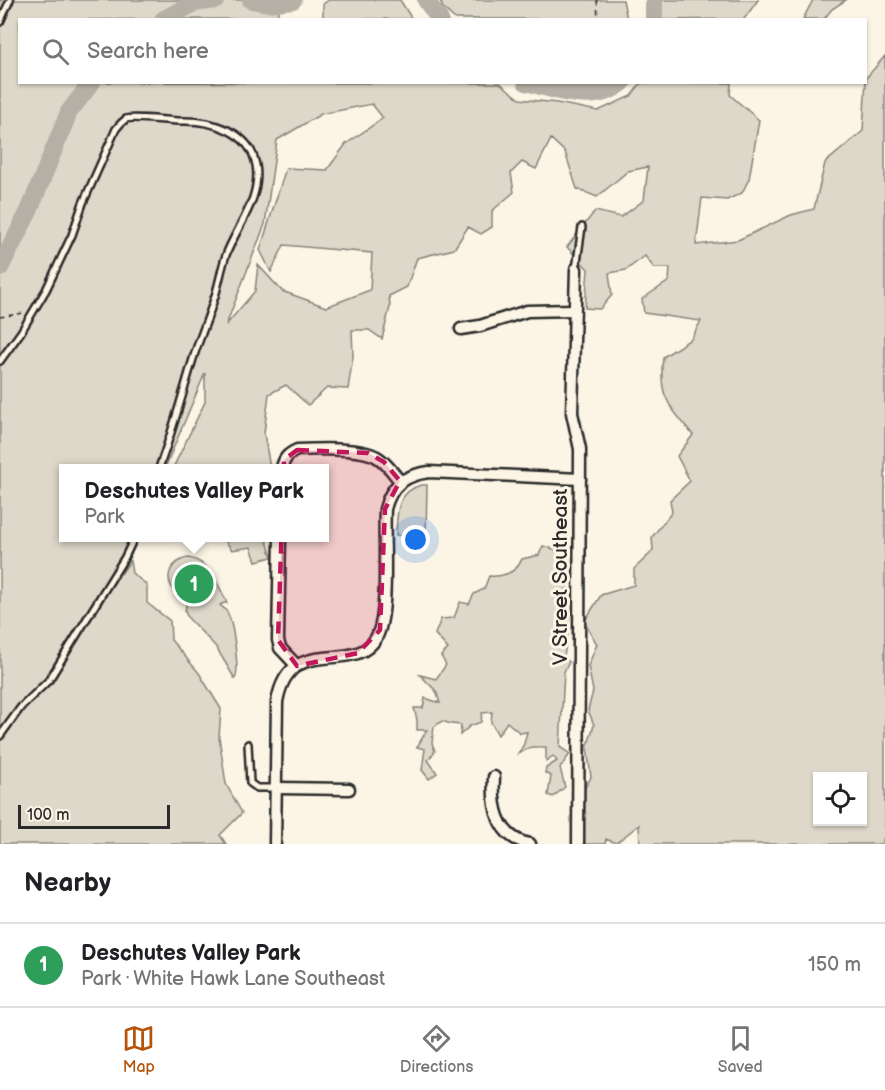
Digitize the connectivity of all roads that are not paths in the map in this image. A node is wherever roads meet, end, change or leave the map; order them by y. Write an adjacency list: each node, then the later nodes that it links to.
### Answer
1 (10, 0): 2 (lane)
2 (0, 22)
3 (582, 227): 4 (lane)
4 (576, 269): 5 (street, V Street Southeast)
5 (574, 310): 6 (street); 10 (street, V Street Southeast)
6 (462, 329)
7 (0, 361): 8 (lane)
8 (160, 464)
9 (283, 464): 11 (street)
10 (580, 479): 11 (street); 22 (street, V Street Southeast)
11 (400, 481): 14 (street)
12 (132, 542): 15 (lane)
13 (280, 542): 14 (street)
14 (297, 666): 18 (street)
15 (0, 736)
16 (248, 744): 18 (lane)
17 (494, 777): 21 (street)
18 (277, 788): 19 (street); 20 (street)
19 (349, 789)
20 (275, 844)
21 (530, 844)
22 (578, 844)

